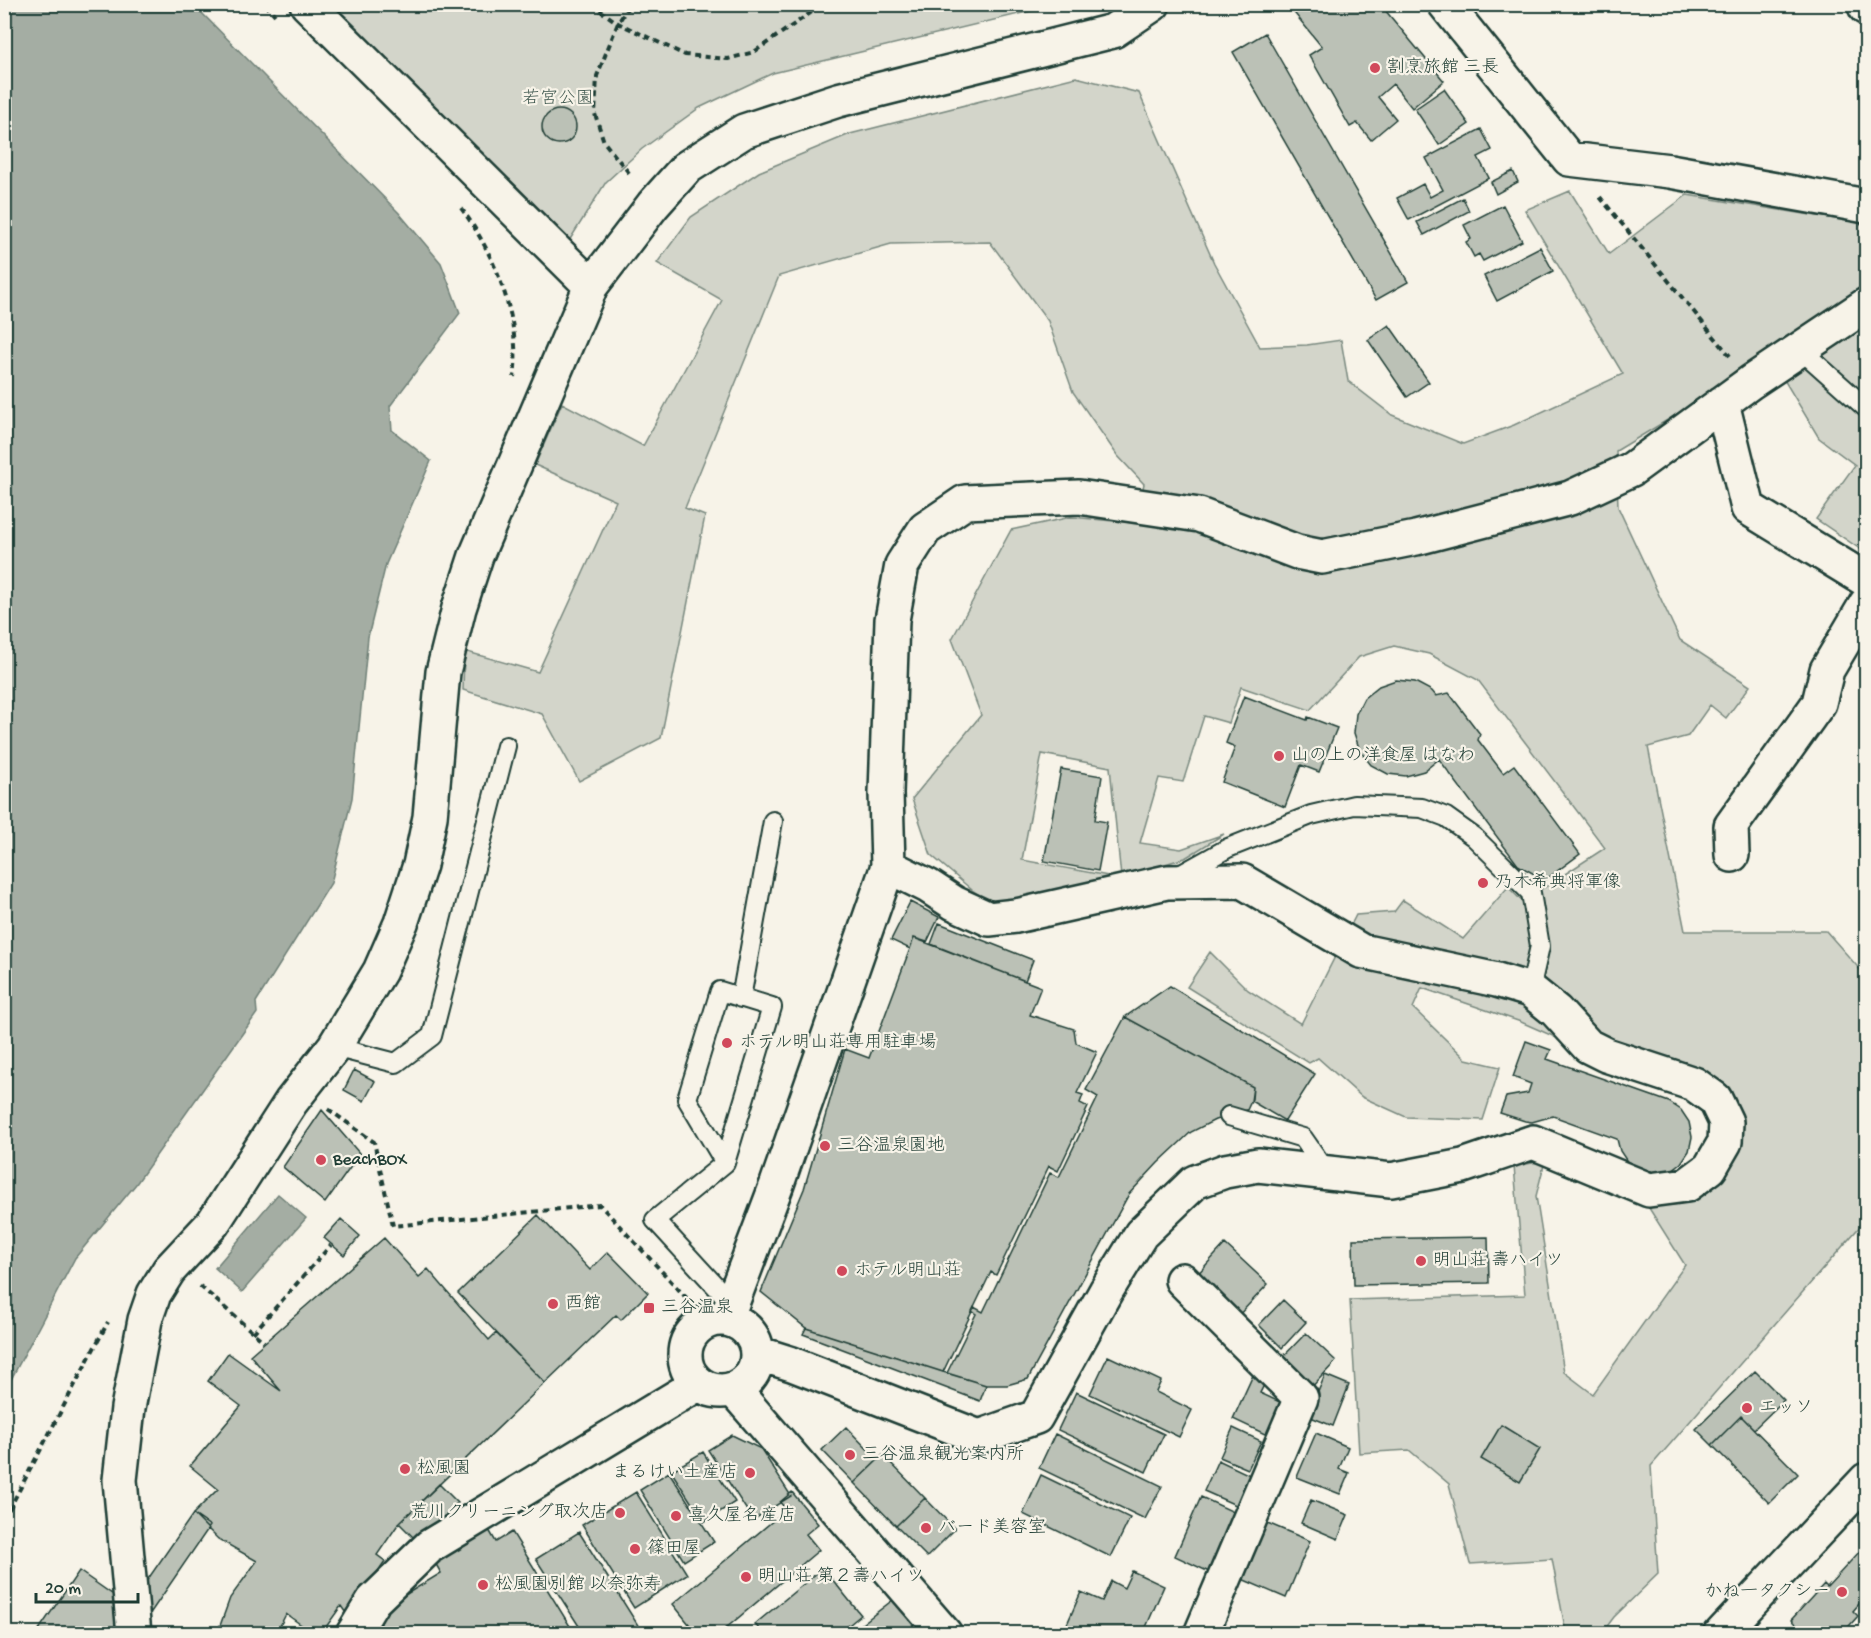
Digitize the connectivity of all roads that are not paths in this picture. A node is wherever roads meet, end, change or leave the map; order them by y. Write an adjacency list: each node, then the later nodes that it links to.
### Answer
1 (1153, 4): 7 (street)
2 (1445, 4): 6 (street)
3 (1864, 4): 4 (street)
4 (1866, 8)
5 (294, 13): 7 (street)
6 (1866, 206)
7 (591, 286): 21 (street)
8 (1866, 305): 9 (street)
9 (1802, 350): 10 (street); 11 (lane)
10 (1722, 403): 12 (street); 17 (street)
11 (1866, 408)
12 (1866, 580)
13 (1866, 604): 16 (street)
14 (506, 746): 21 (lane)
15 (772, 821): 20 (lane)
16 (1732, 855)
17 (888, 866): 18 (street); 26 (street)
18 (1167, 882): 19 (street); 19 (lane)
19 (1530, 990): 24 (street)
20 (741, 998): 23 (lane); 23 (lane)
21 (334, 1047): 31 (street)
22 (1229, 1116): 24 (lane)
23 (725, 1162): 26 (lane)
24 (1328, 1174): 27 (street)
25 (1182, 1280): 34 (street)
26 (722, 1314): 27 (street); 28 (street)
27 (757, 1353): 29 (street)
28 (698, 1384): 29 (street); 32 (street)
29 (734, 1389): 33 (street)
30 (1866, 1480): 35 (street)
31 (134, 1634)
32 (353, 1634)
33 (945, 1634)
34 (1201, 1634)
35 (1720, 1634)

